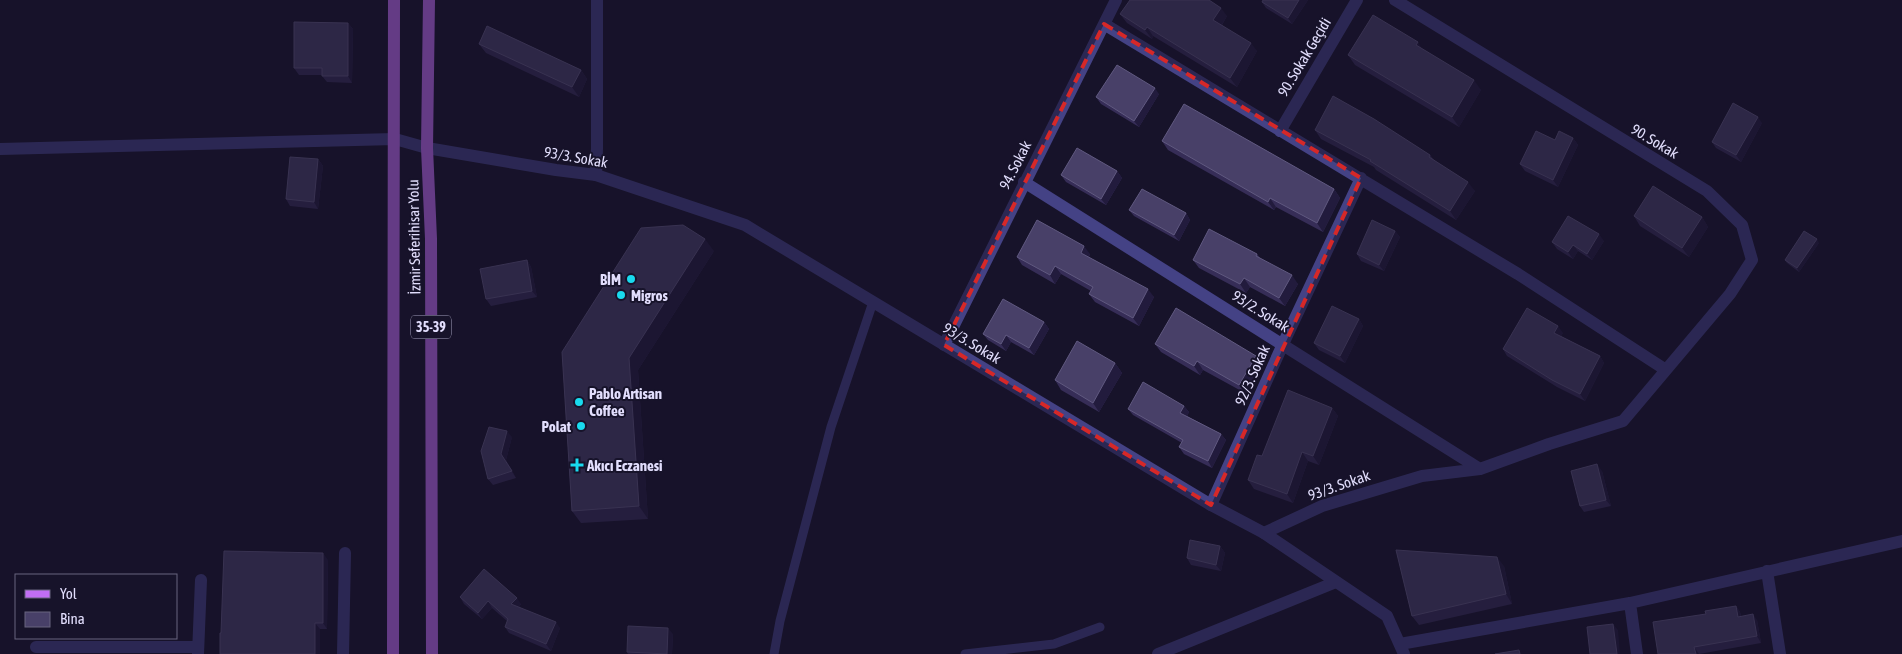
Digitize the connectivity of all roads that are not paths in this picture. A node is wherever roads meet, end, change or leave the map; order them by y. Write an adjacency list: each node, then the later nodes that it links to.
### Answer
1 (394, 0): 9 (main road, İzmir Seferihisar Yolu / 35-39)
2 (429, 0): 10 (main road, İzmir Seferihisar Yolu / 35-39)
3 (596, 0): 12 (street)
4 (1116, 0): 7 (street, 94. Sokak)
5 (1357, 0): 8 (street, 90. Sokak Geçidi)
6 (1395, 0): 18 (street, 90. Sokak)
7 (1104, 24): 8 (street); 14 (street, 94. Sokak)
8 (1280, 131): 13 (street)
9 (395, 139): 10 (street, 93/3. Sokak); 11 (street, 93/3. Sokak); 33 (main road, İzmir Seferihisar Yolu / 35-39)
10 (427, 148): 12 (street, 93/3. Sokak); 34 (main road, İzmir Seferihisar Yolu / 35-39)
11 (0, 149)
12 (596, 175): 15 (street, 93/3. Sokak)
13 (1362, 178): 17 (street, 92/3. Sokak); 18 (street)
14 (1024, 182): 16 (street, 94. Sokak); 17 (street, 93/2. Sokak)
15 (873, 302): 16 (street, 93/3. Sokak); 35 (lane)
16 (944, 344): 20 (street, 93/3. Sokak)
17 (1283, 344): 19 (street, 93/2. Sokak); 20 (street, 92/3. Sokak)
18 (1666, 370): 19 (street, 93/3. Sokak)
19 (1480, 469): 21 (street, 93/3. Sokak)
20 (1211, 505): 21 (street, 93/3. Sokak)
21 (1264, 533): 26 (street)
22 (1902, 541): 24 (street)
23 (345, 553): 32 (street)
24 (1767, 571): 27 (street); 39 (street)
25 (201, 580): 31 (street)
26 (1336, 582): 30 (street); 37 (street)
27 (1630, 603): 30 (street); 38 (street)
28 (1100, 627): 36 (lane)
29 (36, 647): 31 (street)
30 (1402, 649)
31 (198, 651)
32 (343, 654)
33 (393, 654)
34 (432, 654)
35 (774, 654)
36 (965, 654)
37 (1158, 654)
38 (1637, 654)
39 (1780, 654)

